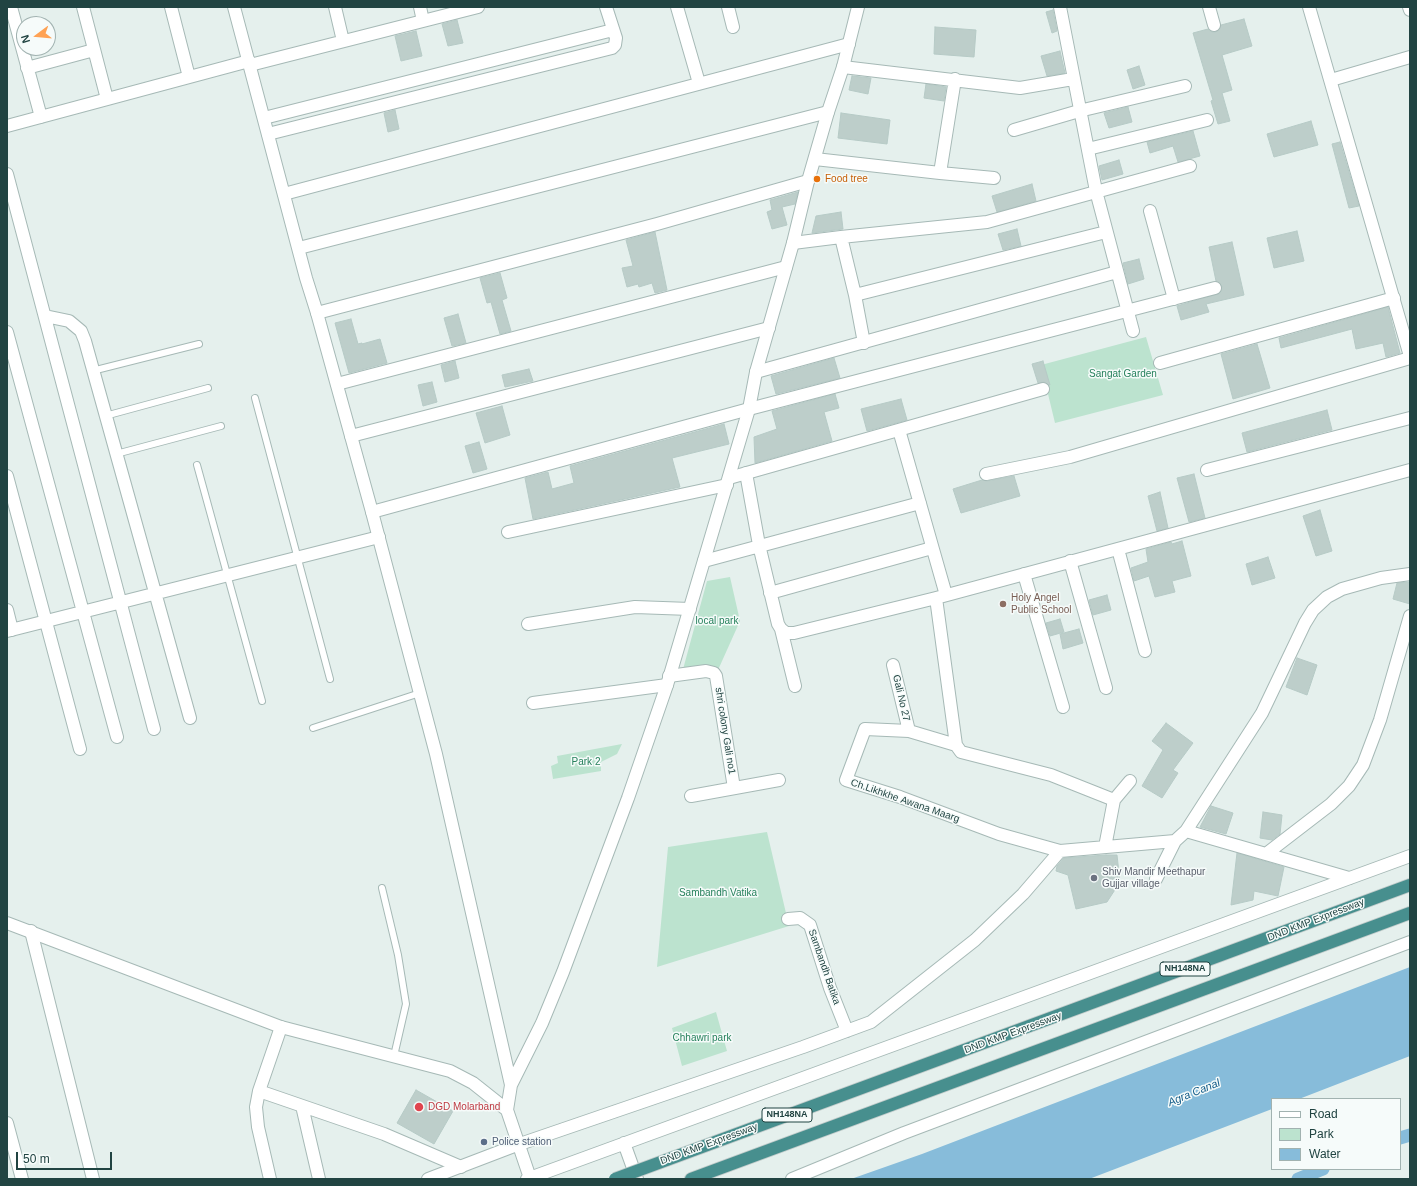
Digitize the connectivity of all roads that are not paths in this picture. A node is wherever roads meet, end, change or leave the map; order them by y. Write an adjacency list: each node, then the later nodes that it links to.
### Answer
1 (11, 7): 27 (street)
2 (83, 7): 23 (street)
3 (171, 7): 28 (street)
4 (234, 7): 25 (street)
5 (335, 7): 21 (street)
6 (420, 7): 17 (street)
7 (478, 7): 17 (street)
8 (606, 7): 20 (street)
9 (677, 7): 32 (street)
10 (728, 7): 19 (street)
11 (858, 7): 22 (street)
12 (1060, 7): 30 (street)
13 (1209, 7): 18 (street)
14 (1309, 7): 31 (street)
15 (1409, 7): 16 (street)
16 (1410, 10)
17 (423, 21): 21 (street)
18 (1214, 25)
19 (733, 27)
20 (613, 30): 38 (street); 42 (street)
21 (343, 41): 25 (street)
22 (849, 44): 26 (street); 32 (street)
23 (94, 50): 27 (street); 34 (street)
24 (1410, 57): 31 (street)
25 (249, 63): 28 (street); 38 (street)
26 (843, 66): 29 (street); 36 (street)
27 (27, 68): 37 (street)
28 (189, 77): 34 (street)
29 (955, 79): 30 (street); 46 (street)
30 (1073, 79): 35 (street)
31 (1331, 80): 61 (street)
32 (699, 83): 51 (street)
33 (1185, 86): 35 (street)
34 (107, 99): 37 (street)
35 (1079, 111): 41 (street); 43 (street)
36 (828, 112): 44 (street); 56 (street)
37 (40, 117): 40 (street)
38 (264, 118): 42 (street)
39 (1207, 120): 43 (street)
40 (7, 126)
41 (1014, 130)
42 (268, 134): 51 (street)
43 (1088, 149): 50 (street)
44 (814, 159): 46 (street); 49 (street)
45 (1190, 166): 50 (street)
46 (940, 173): 48 (street)
47 (7, 174): 65 (street)
48 (994, 178)
49 (808, 181): 55 (street); 64 (street)
50 (1096, 191): 53 (street); 54 (street)
51 (284, 194): 56 (street)
52 (1150, 211): 62 (street)
53 (1106, 232): 58 (street); 60 (street)
54 (841, 237): 55 (street); 60 (street)
55 (793, 243): 57 (street)
56 (299, 248): 64 (street)
57 (786, 266): 66 (street); 75 (street)
58 (1117, 272): 63 (street); 69 (street)
59 (1215, 288): 62 (street)
60 (855, 295): 69 (street)
61 (1394, 298): 71 (street); 72 (street)
62 (1174, 299): 63 (street)
63 (1127, 310): 68 (street); 79 (street)
64 (317, 313): 75 (street)
65 (45, 316): 73 (street); 109 (street)
66 (769, 328): 74 (street); 84 (street)
67 (7, 332): 112 (street)
68 (1133, 332)
69 (864, 343): 74 (street)
70 (199, 344): 73 (lane)
71 (1410, 357): 90 (street)
72 (1160, 363)
73 (92, 371): 80 (street)
74 (756, 372): 79 (street)
75 (337, 384): 84 (street)
76 (208, 388): 80 (lane)
77 (1043, 389): 83 (street)
78 (255, 398): 100 (lane)
79 (749, 409): 92 (street); 94 (street)
80 (105, 416): 85 (street)
81 (1410, 418): 87 (street)
82 (221, 426): 85 (lane)
83 (899, 430): 89 (street); 93 (street)
84 (351, 436): 94 (street)
85 (116, 454): 107 (street)
86 (196, 465): 105 (lane)
87 (1207, 470)
88 (1410, 470): 99 (street)
89 (746, 473): 92 (street); 97 (street)
90 (986, 474)
91 (7, 476): 114 (street)
92 (728, 481): 95 (street); 101 (street)
93 (920, 503): 97 (street); 98 (street)
94 (372, 512): 96 (street)
95 (508, 532)
96 (379, 537): 100 (street); 124 (street)
97 (759, 545): 101 (street); 106 (street)
98 (932, 548): 106 (street); 108 (street)
99 (1118, 548): 102 (street); 118 (street)
100 (297, 558): 105 (street); 120 (lane)
101 (704, 561): 110 (street)
102 (1070, 561): 103 (street); 123 (street)
103 (1024, 574): 108 (street); 127 (street)
104 (1410, 574): 140 (street)
105 (227, 575): 107 (street); 125 (lane)
106 (770, 593): 116 (street)
107 (155, 594): 109 (street); 128 (street)
108 (941, 596): 116 (street); 133 (street)
109 (121, 602): 112 (street); 129 (street)
110 (690, 609): 115 (street); 121 (street)
111 (7, 610): 117 (street)
112 (83, 612): 114 (street); 132 (street)
113 (1410, 616): 144 (street)
114 (46, 621): 117 (street); 134 (street)
115 (528, 624)
116 (781, 629): 122 (street)
117 (10, 630)
118 (1145, 651)
119 (893, 665): 131 (street, Gali No 27)
120 (330, 679)
121 (668, 680): 126 (street); 137 (street, shri colony Gali no1); 158 (street)
122 (795, 686)
123 (1106, 688)
124 (420, 693): 130 (lane); 158 (street)
125 (262, 701)
126 (533, 703)
127 (1063, 707)
128 (190, 718)
129 (154, 728)
130 (313, 728)
131 (909, 731): 133 (street, Ch.Likhkhe Awana Maarg); 143 (street, Ch.Likhkhe Awana Maarg)
132 (118, 737)
133 (956, 745): 139 (street, Ch.Likhkhe Awana Maarg)
134 (80, 749)
135 (779, 780): 137 (street, shri colony Gali no1)
136 (1130, 782): 139 (street)
137 (734, 788): 138 (street, shri colony Gali no1)
138 (691, 796)
139 (1114, 800): 142 (street)
140 (1186, 831): 141 (street); 144 (street)
141 (1175, 842): 142 (street); 147 (street)
142 (1105, 847): 143 (street)
143 (1060, 851): 156 (street)
144 (1266, 854): 146 (street)
145 (1410, 856): 146 (street)
146 (1349, 878): 163 (street)
147 (1156, 879)
148 (1410, 885): 172 (highway, DND KMP Expressway / NH148NA, bridge)
149 (382, 888): 157 (lane)
150 (1410, 913): 174 (highway, NH148NA)
151 (788, 920): 156 (street, Sambandh Batika)
152 (7, 922): 153 (street)
153 (31, 931): 155 (street); 168 (street)
154 (1410, 942): 175 (street)
155 (281, 1027): 157 (street); 159 (street)
156 (847, 1031): 164 (street)
157 (394, 1056): 161 (street)
158 (511, 1085): 161 (street)
159 (259, 1091): 160 (street); 169 (street)
160 (302, 1106): 165 (street); 170 (street)
161 (508, 1110): 164 (street)
162 (7, 1123): 167 (street)
163 (624, 1143): 166 (street); 173 (street)
164 (518, 1144): 165 (street); 166 (street)
165 (461, 1167): 171 (street)
166 (528, 1178)
167 (22, 1179)
168 (94, 1179)
169 (270, 1179)
170 (319, 1179)
171 (428, 1179)
172 (615, 1179)
173 (637, 1179)
174 (691, 1179)
175 (792, 1179)

